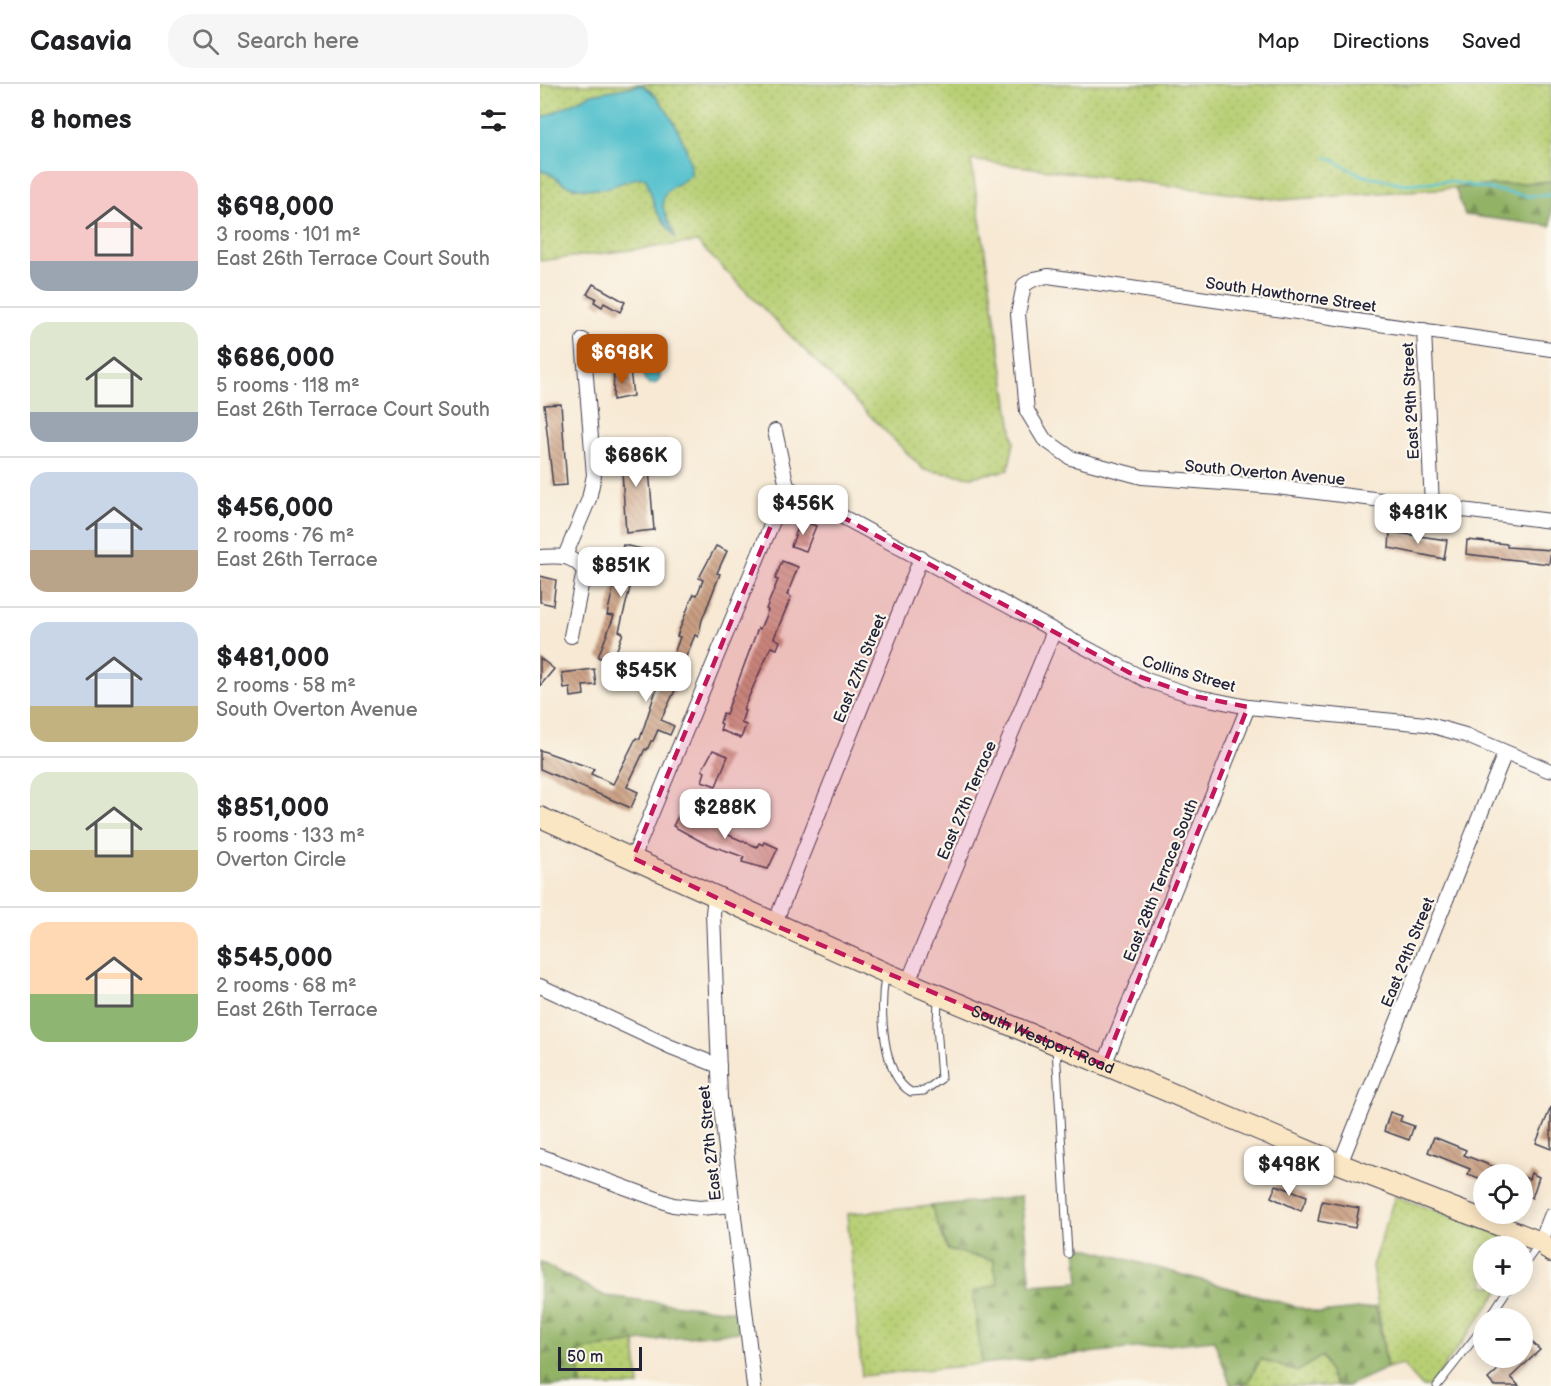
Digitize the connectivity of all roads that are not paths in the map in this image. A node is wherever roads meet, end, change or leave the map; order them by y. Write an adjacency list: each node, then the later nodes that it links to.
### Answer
1 (1424, 330): 3 (street, South Hawthorne Street); 5 (street, South Hawthorne Street); 7 (street, East 29th Street)
2 (583, 340): 9 (street)
3 (1551, 349)
4 (776, 431): 6 (street)
5 (1053, 447): 7 (street, South Overton Avenue)
6 (787, 486): 11 (street, Collins Street); 18 (street)
7 (1432, 506): 8 (street, South Overton Avenue)
8 (1551, 521)
9 (565, 556): 10 (street); 13 (street)
10 (540, 557)
11 (921, 558): 12 (street, Collins Street); 20 (street, East 27th Street)
12 (1054, 631): 14 (street, Collins Street); 22 (street, East 27th Terrace)
13 (571, 636)
14 (1248, 707): 15 (street, Collins Street); 26 (street, East 28th Terrace South)
15 (1505, 753): 16 (street, Collins Street); 29 (street, East 29th Street)
16 (1548, 770)
17 (540, 817): 18 (street, South Westport Road)
18 (633, 858): 19 (street, South Westport Road)
19 (715, 896): 20 (street, South Westport Road); 27 (street, East 27th Street)
20 (774, 925): 21 (street, South Westport Road)
21 (886, 973): 22 (street, South Westport Road); 24 (lane)
22 (908, 982): 24 (street, South Westport Road)
23 (540, 986): 27 (street)
24 (938, 995): 25 (street, South Westport Road)
25 (1056, 1045): 26 (street, South Westport Road); 33 (lane)
26 (1104, 1065): 29 (street, South Westport Road)
27 (718, 1066): 30 (street, East 27th Street)
28 (540, 1156): 30 (street)
29 (1340, 1164): 32 (street, South Westport Road)
30 (733, 1205): 36 (street, East 27th Street)
31 (1551, 1216): 32 (street)
32 (1546, 1247): 34 (lane)
33 (1068, 1254)
34 (1533, 1258)
35 (1473, 1340): 37 (lane)
36 (754, 1386)
37 (1437, 1386)

